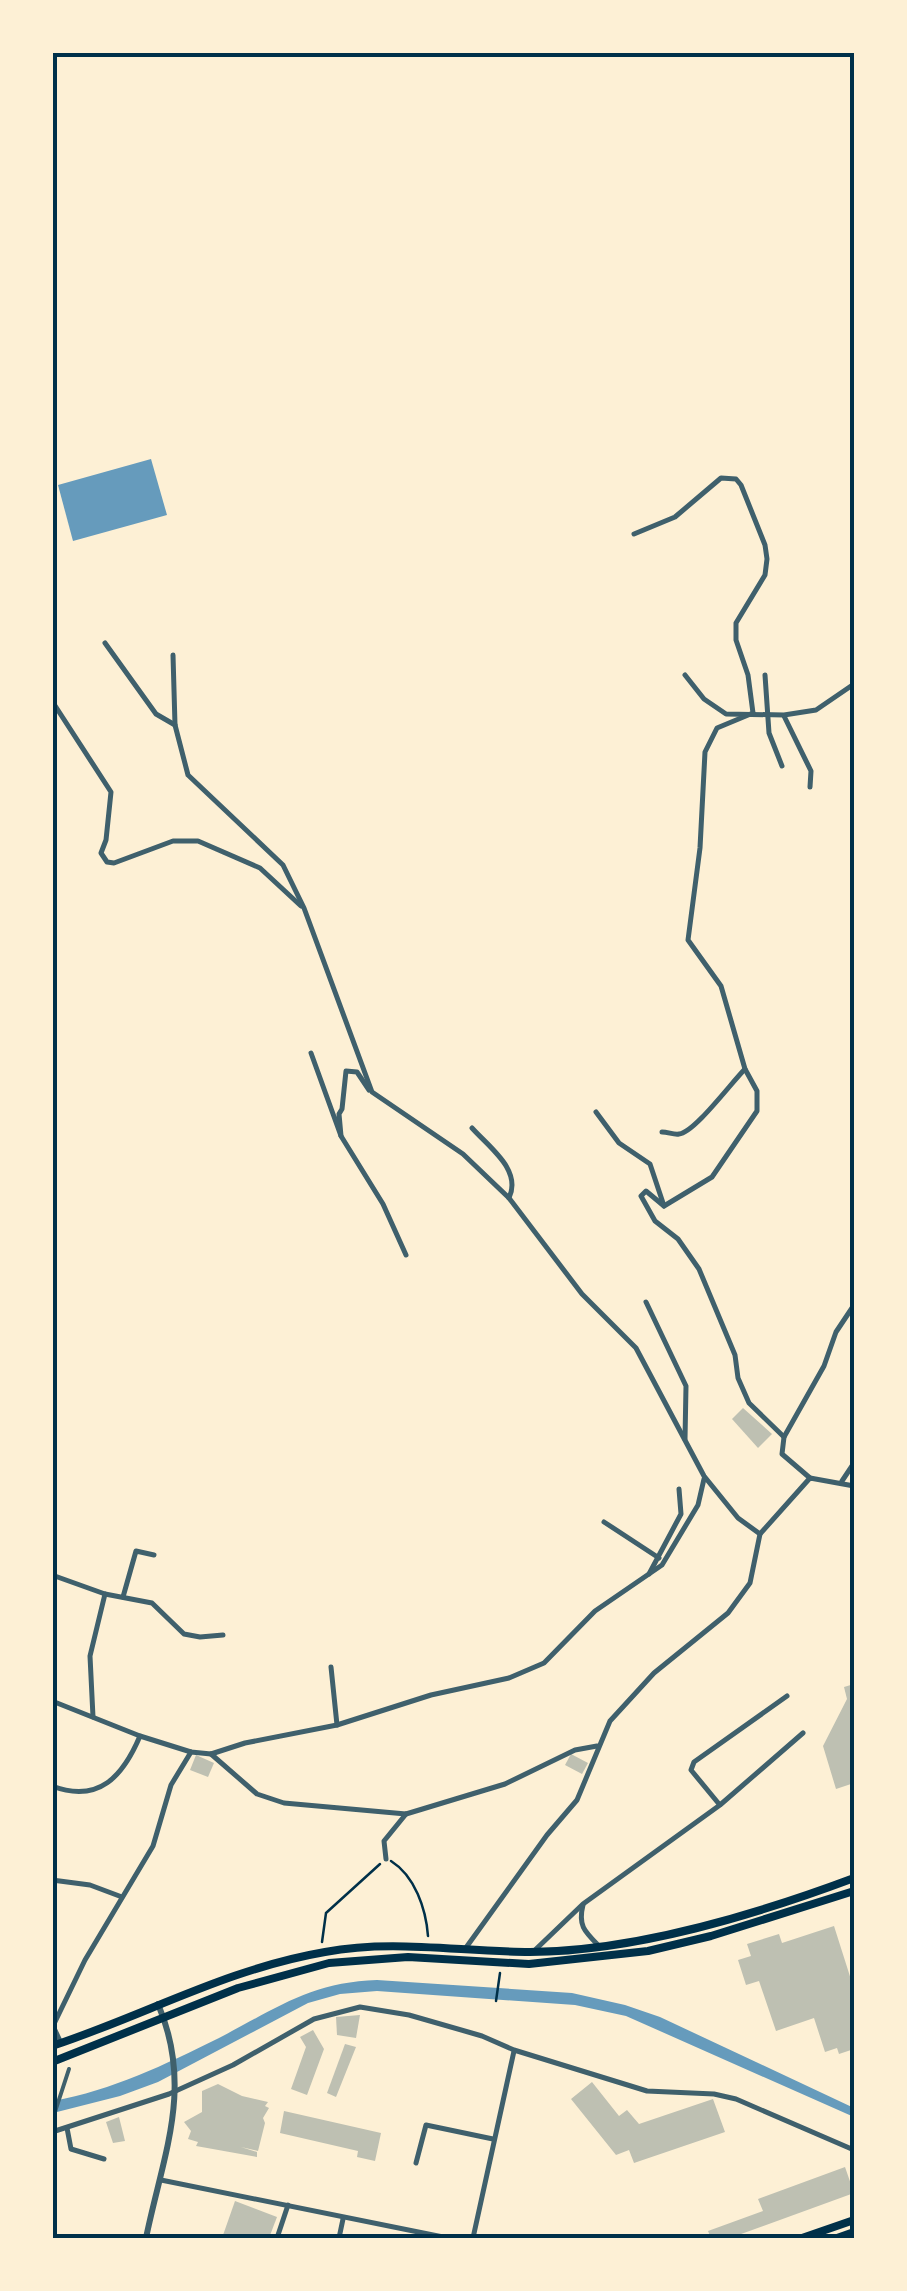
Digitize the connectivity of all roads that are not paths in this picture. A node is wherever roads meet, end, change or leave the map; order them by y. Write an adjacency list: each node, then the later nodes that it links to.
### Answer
1 (634, 534): 9 (street)
2 (105, 643): 11 (street)
3 (172, 655): 11 (street)
4 (685, 675): 9 (street)
5 (766, 676): 8 (street)
6 (854, 684): 10 (street)
7 (52, 701): 14 (street)
8 (768, 712): 9 (street); 10 (street); 12 (street)
9 (753, 713): 16 (street)
10 (784, 715): 13 (street)
11 (175, 725): 14 (street)
12 (782, 766)
13 (810, 787)
14 (304, 908): 17 (street)
15 (311, 1053): 21 (street)
16 (745, 1069): 20 (street); 23 (street)
17 (372, 1092): 21 (street); 22 (street)
18 (596, 1112): 23 (street)
19 (472, 1128): 22 (street)
20 (662, 1132)
21 (341, 1136): 24 (street)
22 (508, 1198): 28 (street)
23 (664, 1206): 27 (street)
24 (406, 1255)
25 (646, 1302): 28 (street)
26 (854, 1306): 27 (street)
27 (784, 1437): 31 (street)
28 (685, 1442): 30 (street)
29 (854, 1463): 32 (street)
30 (704, 1476): 36 (street); 40 (street)
31 (810, 1478): 32 (street); 36 (street)
32 (842, 1482): 33 (street)
33 (854, 1486)
34 (680, 1489): 38 (street)
35 (604, 1522): 38 (street)
36 (760, 1534): 51 (street)
37 (154, 1555): 42 (street)
38 (658, 1558): 40 (street)
39 (52, 1575): 41 (street)
40 (647, 1576): 48 (street)
41 (105, 1594): 42 (street); 47 (street)
42 (122, 1597): 43 (street)
43 (223, 1635)
44 (331, 1668): 48 (street)
45 (788, 1696): 55 (street)
46 (52, 1701): 47 (street)
47 (94, 1717): 50 (street)
48 (337, 1725): 53 (street)
49 (804, 1733): 55 (street)
50 (140, 1736): 52 (street); 54 (street)
51 (597, 1746): 56 (street); 64 (street)
52 (191, 1752): 53 (street); 61 (street)
53 (211, 1754): 56 (street)
54 (52, 1786)
55 (720, 1805): 62 (street)
56 (406, 1814): 57 (street)
57 (386, 1859)
58 (854, 1878): 63 (main road)
59 (52, 1880): 61 (street)
60 (854, 1892): 67 (main road)
61 (122, 1896): 68 (street)
62 (583, 1904): 63 (street); 65 (street)
63 (598, 1945): 65 (main road)
64 (465, 1948): 65 (main road); 66 (main road)
65 (532, 1952)
66 (158, 2004): 67 (street); 69 (main road)
67 (164, 2017): 71 (main road); 73 (street)
68 (53, 2026): 69 (street)
69 (57, 2045)
70 (514, 2050): 73 (street); 77 (street); 78 (street)
71 (52, 2062)
72 (69, 2069): 74 (street)
73 (177, 2091): 75 (street); 81 (street)
74 (53, 2119)
75 (67, 2128): 76 (street); 79 (street)
76 (52, 2132)
77 (494, 2139): 80 (street); 92 (street)
78 (854, 2150)
79 (104, 2158)
80 (416, 2163)
81 (158, 2181): 82 (street); 87 (street)
82 (288, 2205): 83 (street); 88 (street)
83 (343, 2219): 85 (street); 89 (street)
84 (854, 2220): 93 (main road)
85 (401, 2230): 90 (street); 91 (street)
86 (854, 2232): 94 (main road)
87 (146, 2238)
88 (277, 2238)
89 (339, 2238)
90 (398, 2238)
91 (448, 2238)
92 (473, 2238)
93 (802, 2238)
94 (837, 2238)

